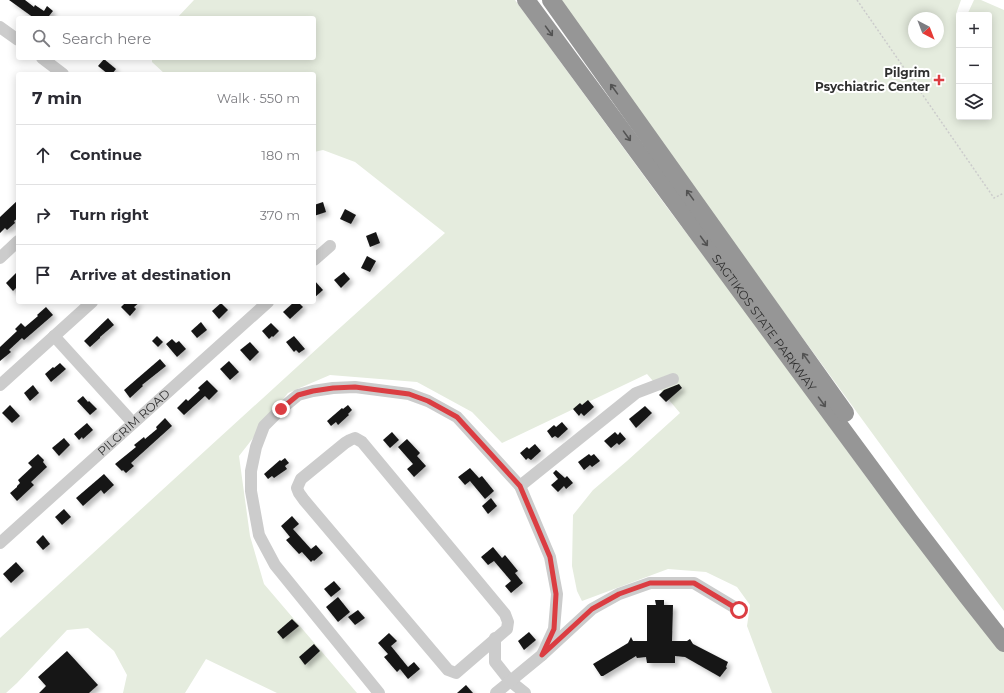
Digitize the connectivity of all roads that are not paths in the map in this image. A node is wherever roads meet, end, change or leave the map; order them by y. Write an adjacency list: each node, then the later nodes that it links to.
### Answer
1 (526, 0): 22 (highway, SAGTIKOS STATE PARKWAY, one-way to 22)
2 (551, 0): 20 (highway, SAGTIKOS STATE PARKWAY, one-way to 2)
3 (0, 27): 4 (street)
4 (16, 39)
5 (45, 60): 6 (street)
6 (60, 72)
7 (16, 244): 9 (street)
8 (330, 246): 10 (street)
9 (0, 258)
10 (316, 258)
11 (90, 304): 13 (street)
12 (266, 304): 16 (street, PILGRIM ROAD)
13 (54, 336): 15 (street); 16 (street)
14 (673, 379): 17 (street)
15 (0, 385)
16 (132, 423): 18 (street, PILGRIM ROAD)
17 (520, 486): 23 (street); 27 (street)
18 (0, 542)
19 (739, 610): 23 (street)
20 (1004, 625)
21 (495, 638): 24 (street); 24 (street); 25 (street)
22 (1004, 643)
23 (542, 655): 26 (street)
24 (472, 659): 25 (street)
25 (495, 662): 26 (street)
26 (510, 681): 28 (street); 29 (street)
27 (379, 693)
28 (496, 693)
29 (525, 693)

